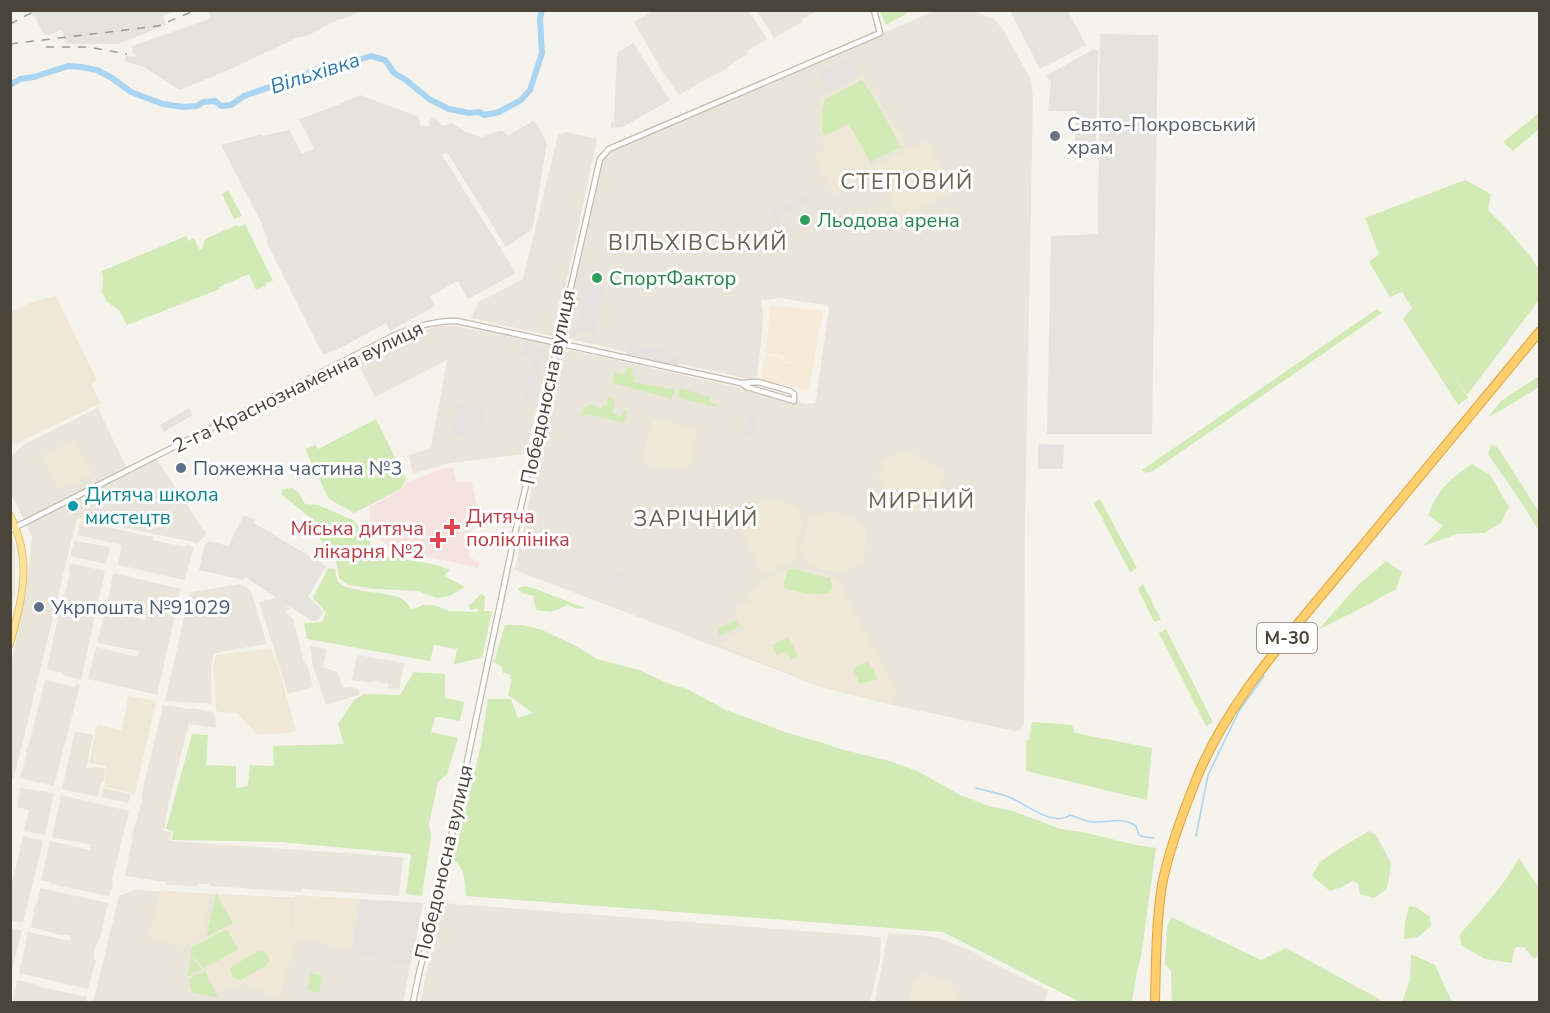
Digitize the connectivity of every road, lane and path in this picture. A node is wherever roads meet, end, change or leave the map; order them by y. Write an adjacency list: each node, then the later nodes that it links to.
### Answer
1 (874, 10): 3 (street, Победоносна вулиця)
2 (1539, 331): 9 (highway, М-30)
3 (557, 343): 4 (street, 2-га Краснознаменна вулиця); 6 (street, 2-га Краснознаменна вулиця); 8 (street, Победоносна вулиця)
4 (741, 383): 4 (street, 2-га Краснознаменна вулиця)
5 (10, 515): 6 (main road)
6 (13, 528): 7 (main road)
7 (10, 644)
8 (413, 1002)
9 (1155, 1002)

